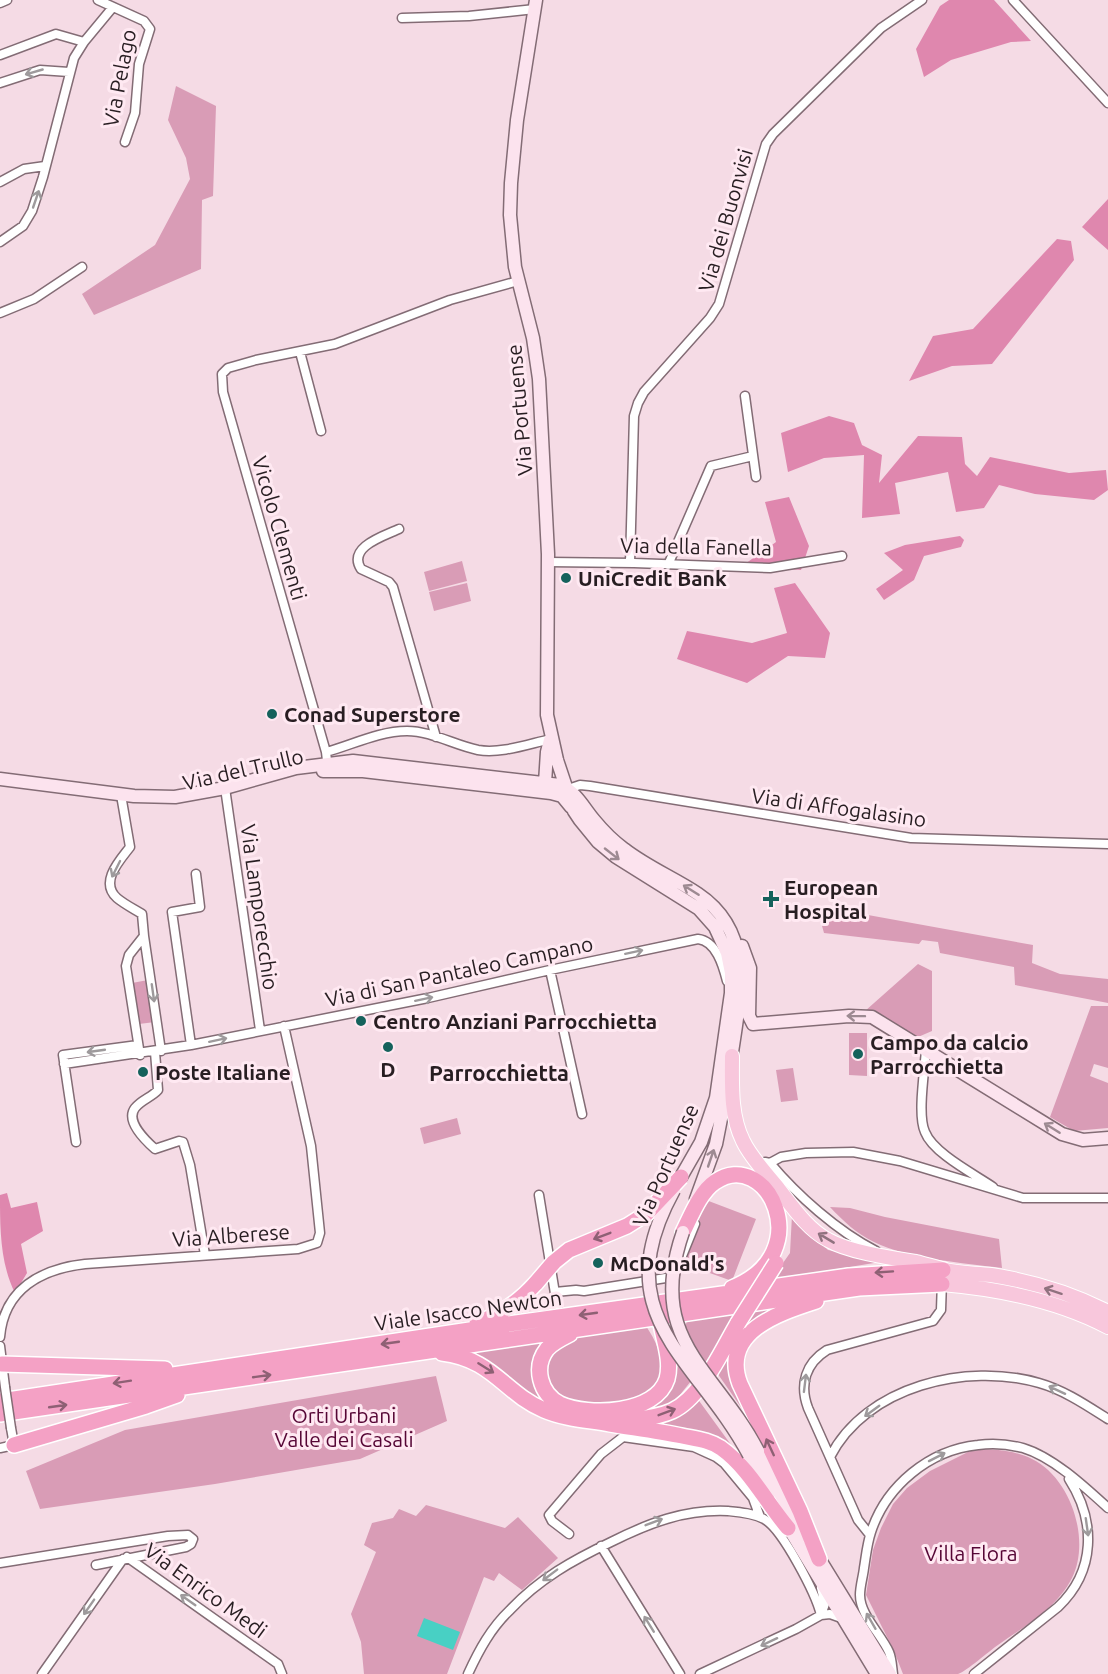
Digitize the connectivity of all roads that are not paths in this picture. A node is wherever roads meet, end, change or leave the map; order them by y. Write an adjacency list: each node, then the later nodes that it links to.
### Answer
1 (8, 0): 5 (street)
2 (98, 0): 7 (street)
3 (922, 0): 29 (street, Via dei Buonvisi)
4 (1012, 0): 13 (street)
5 (0, 3)
6 (535, 5): 8 (street, Via Portuense); 19 (main road, Via Portuense)
7 (113, 7): 9 (street); 14 (street, Via Pelago)
8 (402, 18)
9 (84, 42): 10 (street); 11 (street)
10 (0, 55)
11 (69, 72): 12 (street, one-way to 12); 15 (street)
12 (0, 83)
13 (1108, 103)
14 (125, 142)
15 (45, 166): 16 (street); 17 (street, one-way to 15)
16 (0, 182)
17 (0, 242)
18 (82, 267): 20 (street)
19 (518, 281): 21 (street, Vicolo Clementi); 28 (main road, Via Portuense)
20 (0, 313)
21 (300, 352): 23 (street); 35 (street, Vicolo Clementi)
22 (744, 396): 24 (street)
23 (321, 431)
24 (753, 456): 25 (street); 30 (street)
25 (756, 477)
26 (399, 529): 31 (street)
27 (842, 556): 30 (street, Via della Fanella)
28 (548, 562): 29 (street, Via della Fanella); 32 (main road, Via Portuense)
29 (630, 563): 30 (street, Via della Fanella)
30 (668, 565)
31 (436, 737): 32 (street, Via del Trullo); 33 (street, Via del Trullo)
32 (551, 739): 40 (main road, Via Portuense); 41 (main road, Via Portuense)
33 (348, 746): 34 (street); 35 (street, Via del Trullo)
34 (353, 761): 35 (main road, Via del Trullo); 36 (main road, Via del Trullo)
35 (327, 762): 36 (main road, Via del Trullo); 42 (main road, Via del Trullo)
36 (425, 773): 40 (main road, Via del Trullo)
37 (0, 779): 38 (main road, Via del Trullo)
38 (21, 785): 39 (main road, Via del Trullo); 43 (main road, Via del Trullo)
39 (0, 787)
40 (548, 788): 41 (main road, Via del Trullo); 44 (main road, Via del Trullo)
41 (568, 789): 44 (main road, Via Portuense); 45 (street, Via di Affogalasino); 47 (main road, Via Portuense, one-way to 41)
42 (225, 792): 43 (main road, Via del Trullo); 52 (street, Via Lamporecchio)
43 (121, 798): 48 (street, one-way to 48)
44 (574, 810): 50 (main road, Via Portuense, one-way to 50)
45 (1108, 844)
46 (196, 874): 54 (street)
47 (731, 932): 55 (main road, one-way to 47); 58 (main road, Via Portuense)
48 (144, 936): 53 (street); 56 (street, one-way to 56)
49 (550, 969): 50 (street, Via di San Pantaleo Campano, one-way to 50); 51 (street, Via di San Pantaleo Campano, one-way to 49); 60 (street)
50 (731, 993): 61 (main road, Via Portuense)
51 (284, 1026): 52 (street, Via di San Pantaleo Campano); 73 (street, Via Alberese)
52 (260, 1030): 54 (street, Via di San Pantaleo Campano, one-way to 52)
53 (138, 1045): 57 (street); 59 (street, one-way to 59)
54 (191, 1046): 56 (street, Via di San Pantaleo Campano)
55 (926, 1049): 62 (main road, one-way to 55); 68 (street)
56 (158, 1051): 57 (street, Via di San Pantaleo Campano); 73 (street)
57 (140, 1055): 59 (street, Via di San Pantaleo Campano)
58 (732, 1056): 61 (main road, Via Portuense); 64 (main road)
59 (64, 1065): 63 (street)
60 (582, 1114)
61 (716, 1119): 66 (main road, Via Portuense); 72 (main road, Via Portuense, one-way to 61)
62 (1108, 1138)
63 (76, 1142)
64 (754, 1159): 65 (street); 67 (main road)
65 (770, 1163): 68 (street); 74 (street)
66 (681, 1177): 81 (main road, Via Portuense, bridge); 84 (highway, one-way to 84, bridge)
67 (781, 1192): 74 (main road, one-way to 67); 93 (highway, one-way to 67, bridge)
68 (1001, 1192): 70 (street)
69 (539, 1196): 77 (street)
70 (1108, 1198)
71 (704, 1202): 77 (street)
72 (682, 1232): 78 (highway); 95 (main road, Via Portuense, bridge)
73 (205, 1255): 85 (street, Via Alberese)
74 (892, 1258): 75 (main road)
75 (950, 1278): 76 (highway, Viale Isacco Newton); 78 (highway, Viale Isacco Newton, one-way to 78); 79 (main road, Viale Isacco Newton, one-way to 75); 82 (main road, Viale Isacco Newton); 96 (street, one-way to 75)
76 (859, 1288): 83 (highway, Viale Isacco Newton); 105 (highway, one-way to 76)
77 (555, 1292): 80 (street)
78 (711, 1296): 80 (highway, Viale Isacco Newton, one-way to 80)
79 (1108, 1312)
80 (559, 1318): 84 (highway, Viale Isacco Newton)
81 (661, 1324): 83 (highway, bridge); 95 (main road, Via Portuense, bridge)
82 (1108, 1327)
83 (576, 1330): 87 (highway, Viale Isacco Newton)
84 (448, 1334): 89 (highway, Viale Isacco Newton, one-way to 89)
85 (0, 1337)
86 (0, 1347): 88 (street)
87 (430, 1352): 89 (highway, Viale Isacco Newton, one-way to 87); 93 (highway, one-way to 93)
88 (2, 1364): 89 (highway); 90 (street)
89 (203, 1377): 90 (highway, Viale Isacco Newton, one-way to 90); 91 (highway, Viale Isacco Newton, one-way to 89); 94 (highway)
90 (3, 1394): 94 (street, bridge)
91 (0, 1414)
92 (1108, 1419): 96 (street, one-way to 96)
93 (610, 1424): 100 (highway)
94 (7, 1447)
95 (754, 1453): 100 (main road, Via Portuense); 105 (main road, Via Portuense)
96 (830, 1457): 102 (street)
97 (1065, 1473): 98 (street); 102 (street, one-way to 97); 118 (street, one-way to 118)
98 (1108, 1508)
99 (760, 1517): 101 (street); 103 (street, one-way to 99); 109 (street)
100 (788, 1528): 108 (main road, Via Portuense)
101 (569, 1534)
102 (870, 1535): 117 (street, one-way to 102)
103 (601, 1546): 113 (street, one-way to 113); 114 (street, one-way to 103)
104 (125, 1558): 106 (street, Via Enrico Medi); 107 (street); 111 (street, one-way to 111); 112 (street, Via Enrico Medi, one-way to 104)
105 (819, 1559): 117 (main road, Via Portuense)
106 (0, 1563)
107 (96, 1565)
108 (819, 1579): 109 (street); 110 (main road, Via Portuense)
109 (821, 1615): 110 (street); 115 (street, one-way to 115)
110 (844, 1619): 116 (main road, Via Portuense)
111 (43, 1673)
112 (282, 1674)
113 (468, 1674)
114 (680, 1674)
115 (699, 1674)
116 (877, 1674)
117 (891, 1674)
118 (974, 1674)

